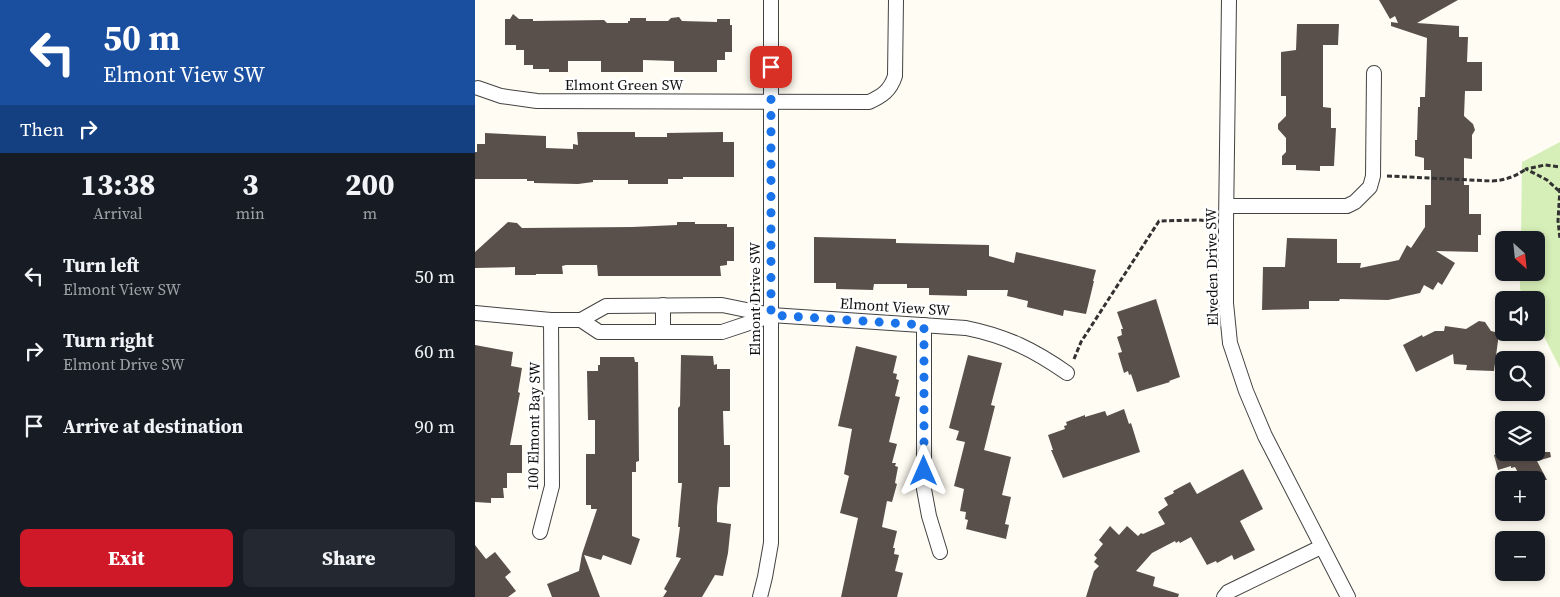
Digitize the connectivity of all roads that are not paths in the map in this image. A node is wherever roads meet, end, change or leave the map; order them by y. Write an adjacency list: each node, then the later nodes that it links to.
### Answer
1 (771, 0): 6 (street, Elmont Drive SW)
2 (896, 0): 6 (street, Elmont Green SW)
3 (1229, 0): 7 (street, Elveden Drive SW)
4 (1374, 73): 7 (street)
5 (479, 88): 6 (street, Elmont Green SW)
6 (770, 101): 10 (street, Elmont Drive SW)
7 (1227, 206): 17 (street, Elveden Drive SW)
8 (663, 305): 10 (street, Elmont View SW); 12 (street, Elmont View SW); 14 (street)
9 (475, 313): 11 (street)
10 (771, 315): 13 (street, Elmont View SW); 14 (street); 19 (street, Elmont Drive SW)
11 (551, 320): 12 (street); 16 (street, 100 Elmont Bay SW)
12 (581, 320): 14 (street)
13 (924, 325): 15 (street, Elmont View SW); 18 (street)
14 (663, 332)
15 (1067, 373)
16 (540, 532)
17 (1321, 546): 20 (street); 21 (street, Elveden Drive SW)
18 (940, 552)
19 (760, 597)
20 (1224, 597)
21 (1348, 597)

